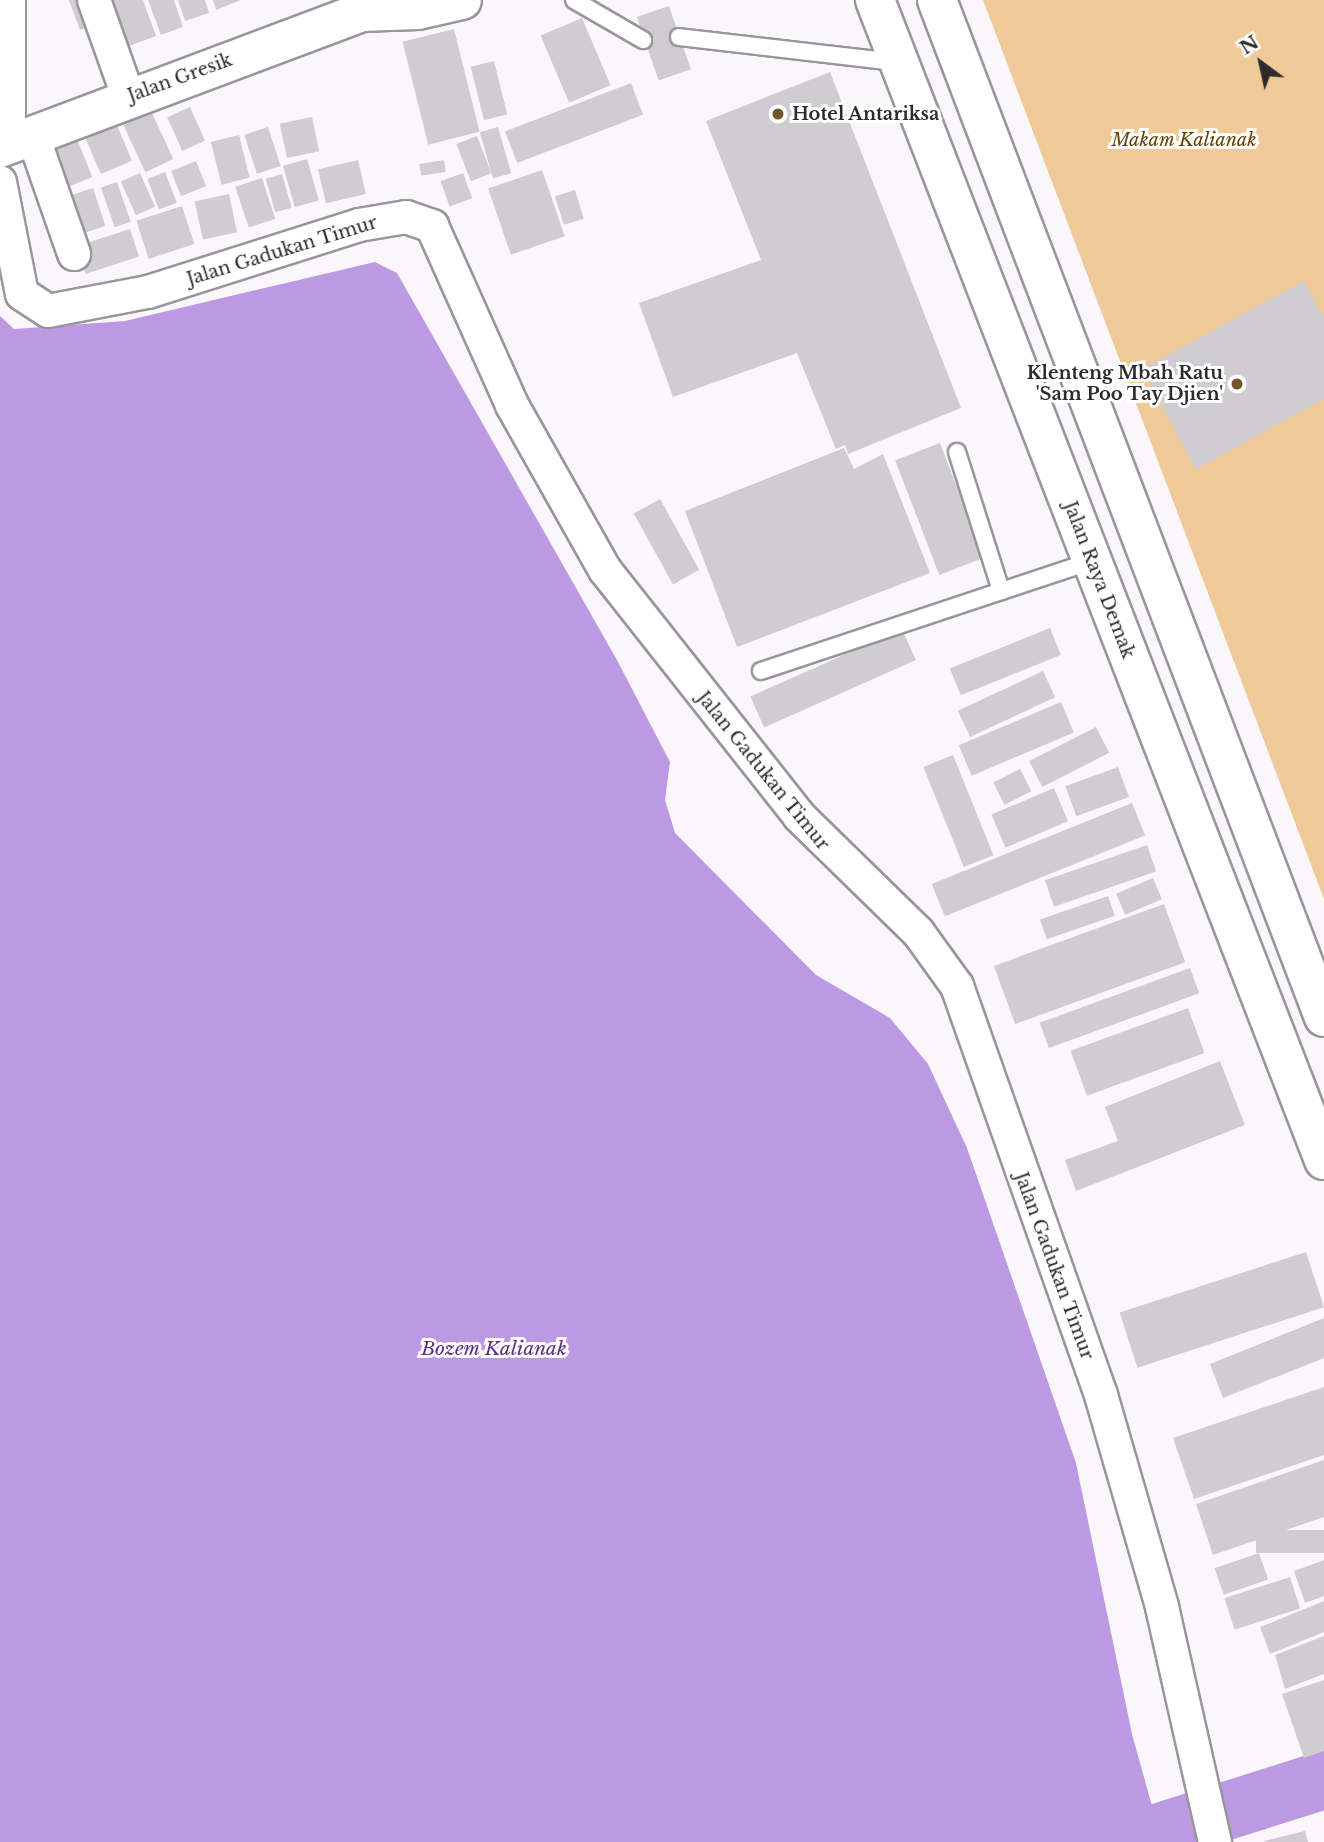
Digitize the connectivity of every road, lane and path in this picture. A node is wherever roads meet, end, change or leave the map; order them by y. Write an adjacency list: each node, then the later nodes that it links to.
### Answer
1 (9, 0): 12 (street)
2 (94, 0): 11 (street)
3 (462, 0): 6 (highway, Jalan Gresik)
4 (574, 0): 9 (lane)
5 (937, 0): 19 (highway)
6 (370, 6): 11 (highway, Jalan Gresik)
7 (873, 8): 10 (highway, Jalan Raya Demak)
8 (679, 37): 10 (lane)
9 (643, 40)
10 (899, 63): 16 (highway, Jalan Raya Demak)
11 (128, 96): 12 (highway, Jalan Gresik)
12 (14, 143): 14 (street)
13 (0, 182): 21 (street, Jalan Gadukan Timur)
14 (74, 254)
15 (957, 452): 17 (lane)
16 (1092, 561): 17 (lane); 20 (highway, Jalan Raya Demak)
17 (1001, 591): 18 (lane)
18 (761, 671)
19 (1324, 1017)
20 (1324, 1160)
21 (1215, 1842)

